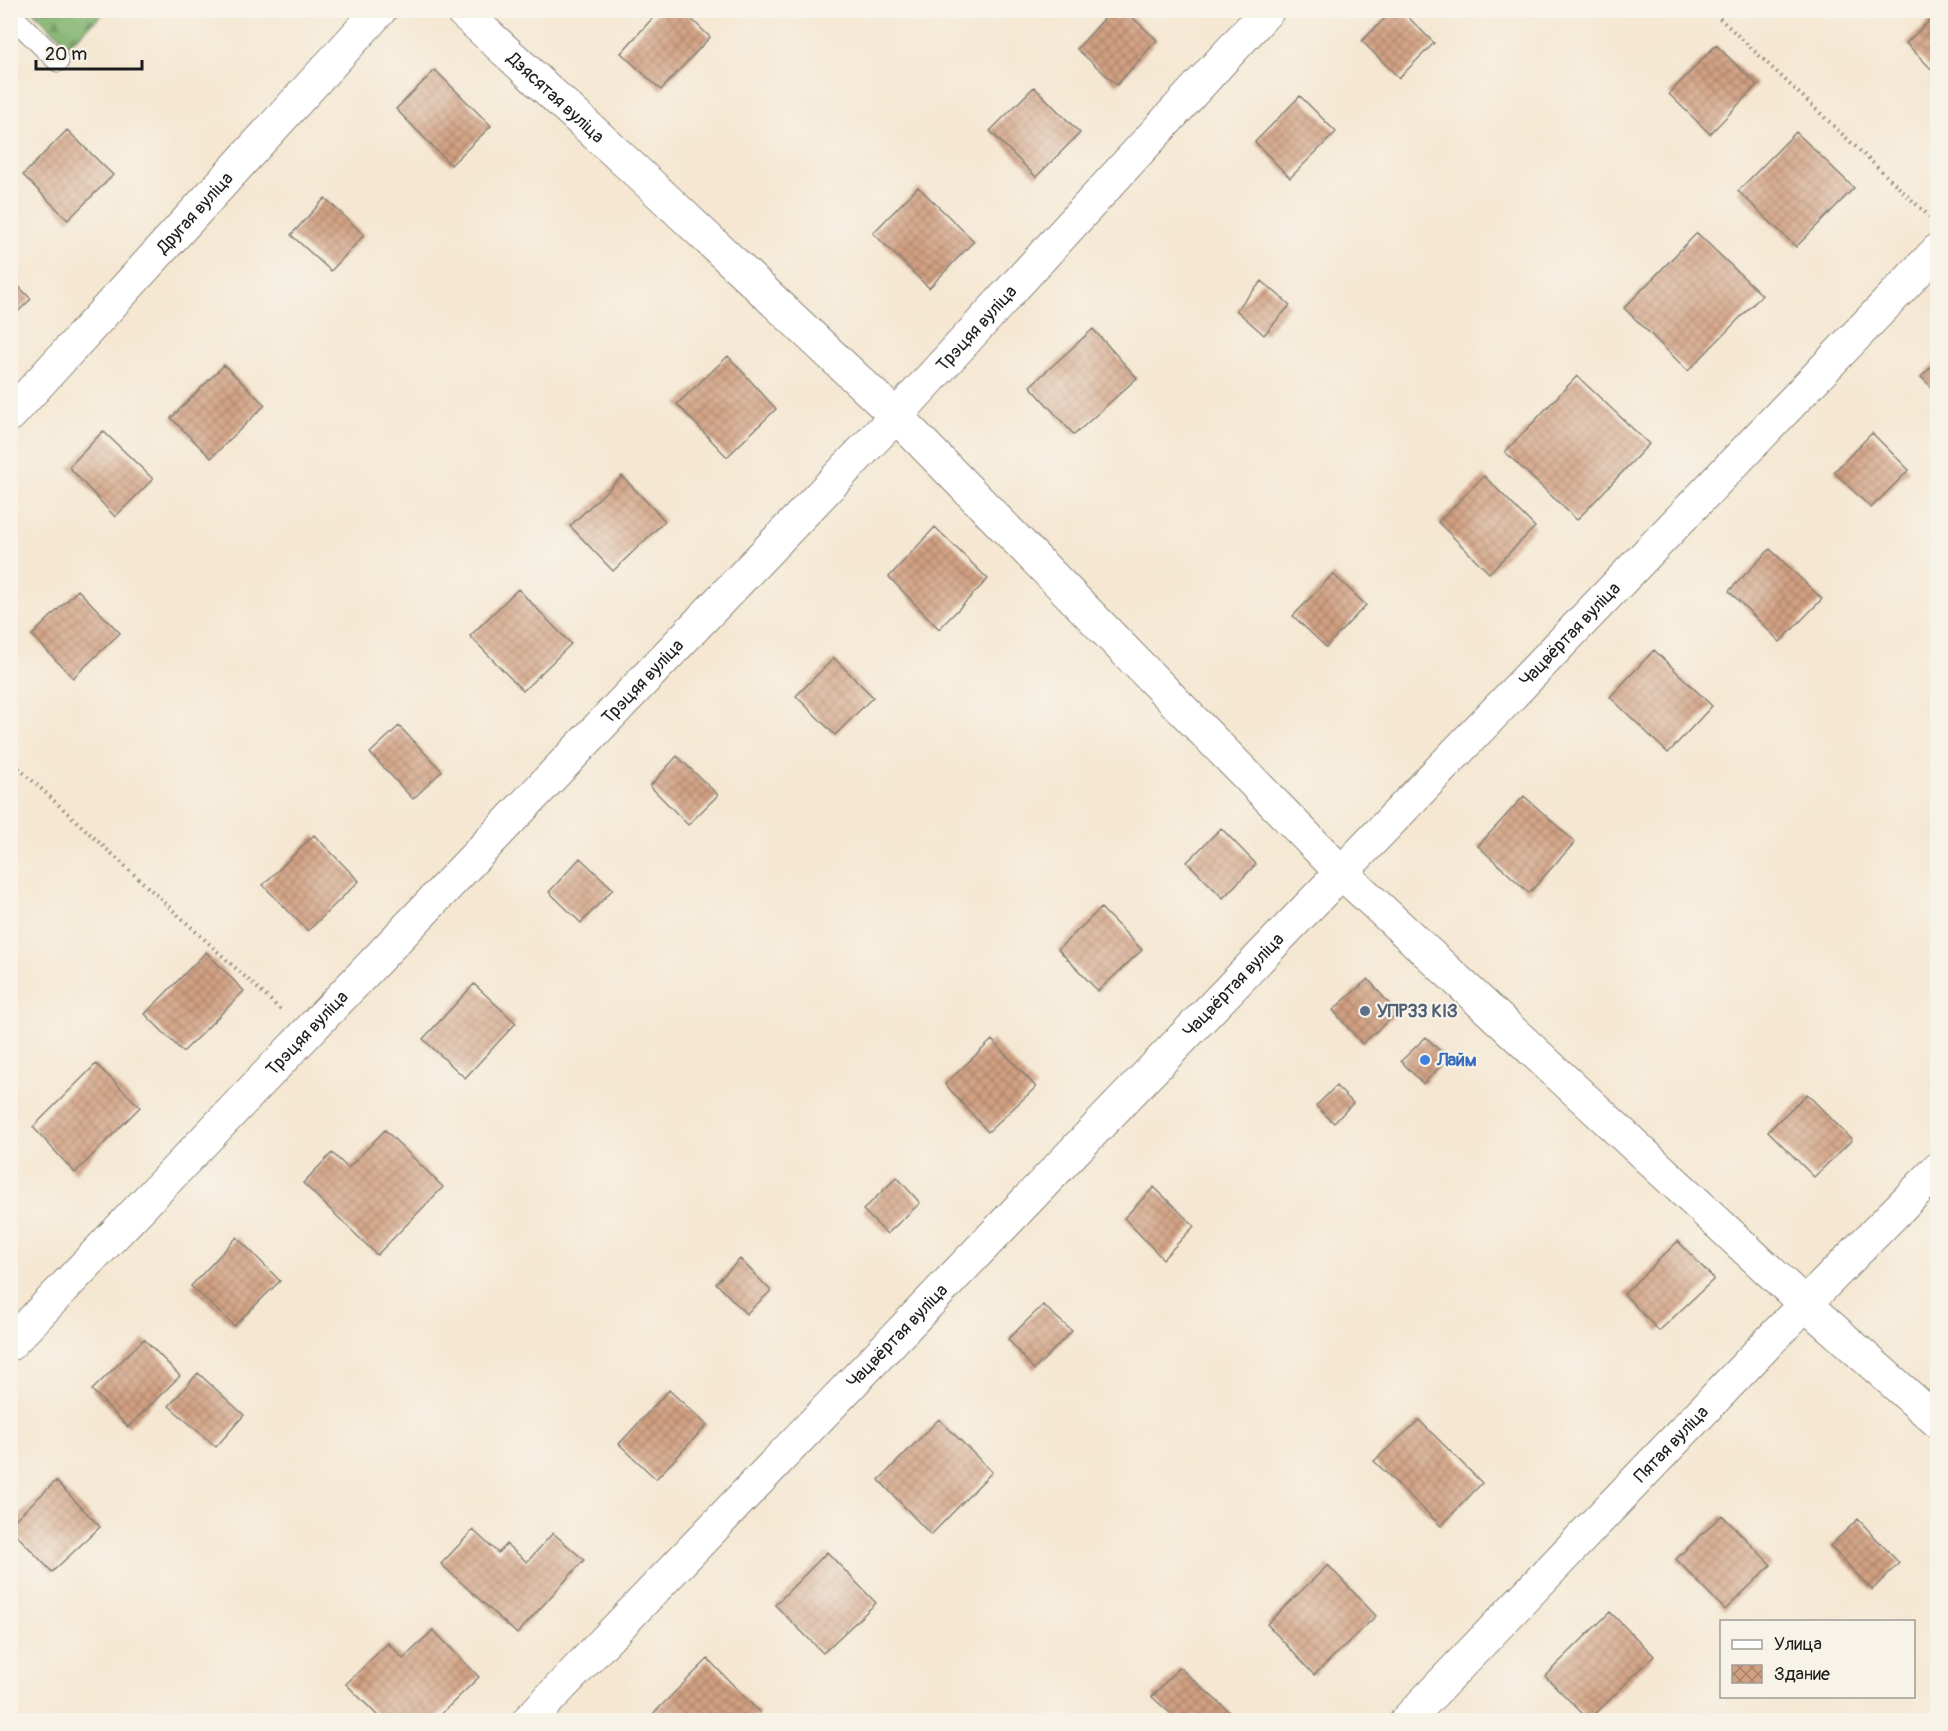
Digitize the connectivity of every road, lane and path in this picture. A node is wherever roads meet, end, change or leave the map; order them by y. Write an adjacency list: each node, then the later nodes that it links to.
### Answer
1 (380, 10): 9 (street, Другая вуліца)
2 (461, 10): 10 (street, Дзясятая вуліца)
3 (1268, 10): 10 (street, Трэцяя вуліца)
4 (1711, 10): 7 (path)
5 (10, 14): 6 (lane)
6 (58, 61)
7 (1938, 224)
8 (1938, 250): 12 (street, Чацвёртая вуліца)
9 (10, 415)
10 (896, 416): 12 (street, Дзясятая вуліца); 13 (street, Трэцяя вуліца)
11 (10, 760): 13 (path)
12 (1342, 873): 15 (street, Дзясятая вуліца); 18 (street, Чацвёртая вуліца)
13 (307, 1034): 16 (street, Трэцяя вуліца)
14 (1938, 1169): 15 (street, Пятая вуліца)
15 (1805, 1304): 17 (street, Дзясятая вуліца); 19 (street, Пятая вуліца)
16 (10, 1344)
17 (1938, 1422)
18 (529, 1720)
19 (1407, 1720)

